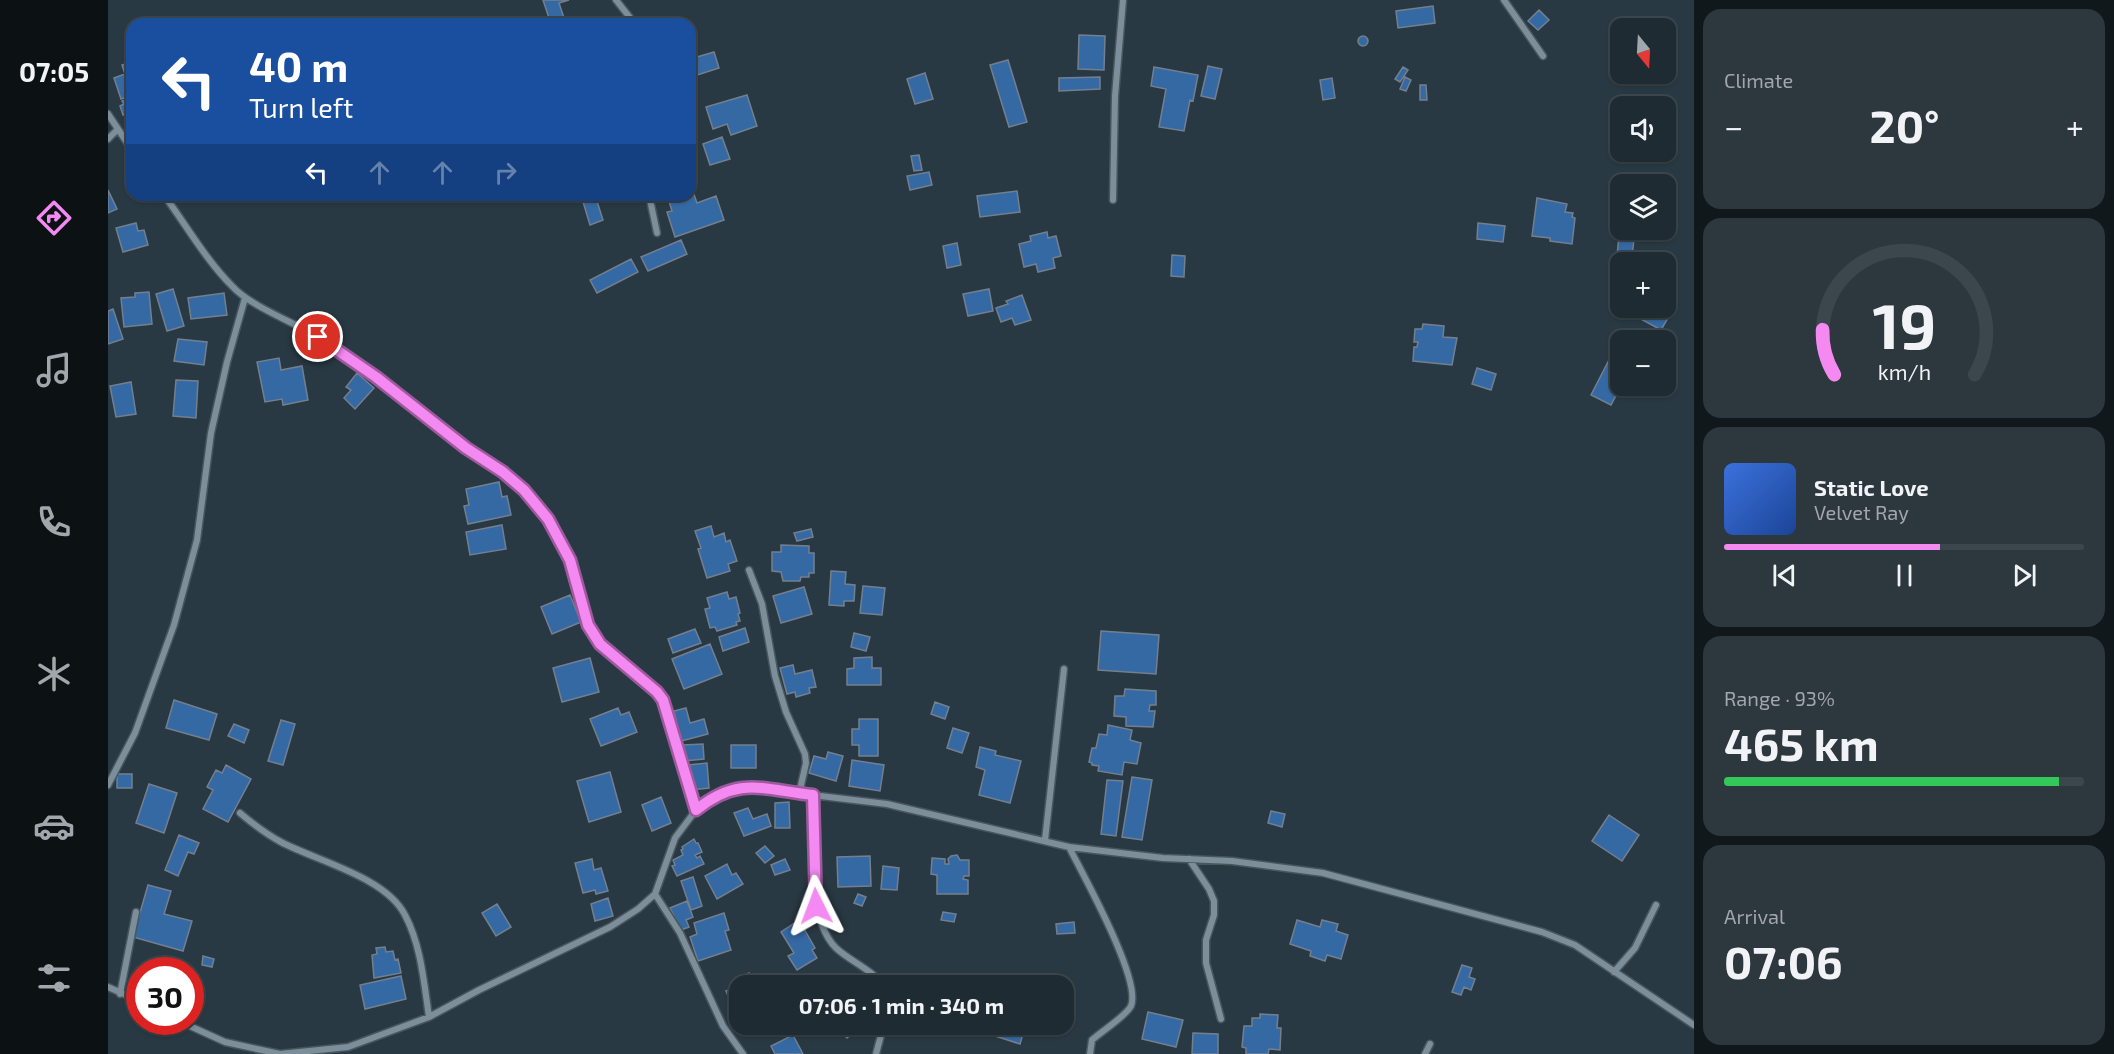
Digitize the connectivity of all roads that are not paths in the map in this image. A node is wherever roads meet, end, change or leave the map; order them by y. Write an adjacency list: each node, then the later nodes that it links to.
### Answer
1 (616, 0): 4 (street)
2 (1123, 0): 10 (street)
3 (1504, 0): 5 (street)
4 (630, 18)
5 (1543, 56)
6 (108, 114): 7 (street)
7 (117, 130): 8 (street); 9 (street)
8 (108, 139)
9 (126, 142)
10 (1113, 200)
11 (168, 201): 14 (street)
12 (650, 201): 13 (street)
13 (657, 233)
14 (245, 298): 17 (street); 20 (street)
15 (749, 570): 18 (street)
16 (1064, 669): 22 (street)
17 (108, 785)
18 (799, 794): 19 (street); 20 (street)
19 (813, 795): 22 (street); 29 (street)
20 (696, 810): 25 (street)
21 (240, 813): 33 (street)
22 (1045, 840): 23 (street)
23 (1070, 847): 24 (street); 41 (street)
24 (1189, 859): 28 (street); 34 (street)
25 (655, 894): 33 (street); 39 (street)
26 (1656, 905): 28 (street)
27 (136, 912): 31 (street)
28 (1614, 972): 35 (street)
29 (874, 975)
30 (108, 987): 31 (street)
31 (120, 994): 32 (street)
32 (126, 996)
33 (429, 1017): 36 (street)
34 (1221, 1019)
35 (1694, 1025)
36 (204, 1032)
37 (881, 1035): 40 (street)
38 (1430, 1044): 42 (street)
39 (743, 1054)
40 (876, 1054)
41 (1090, 1054)
42 (1425, 1054)

